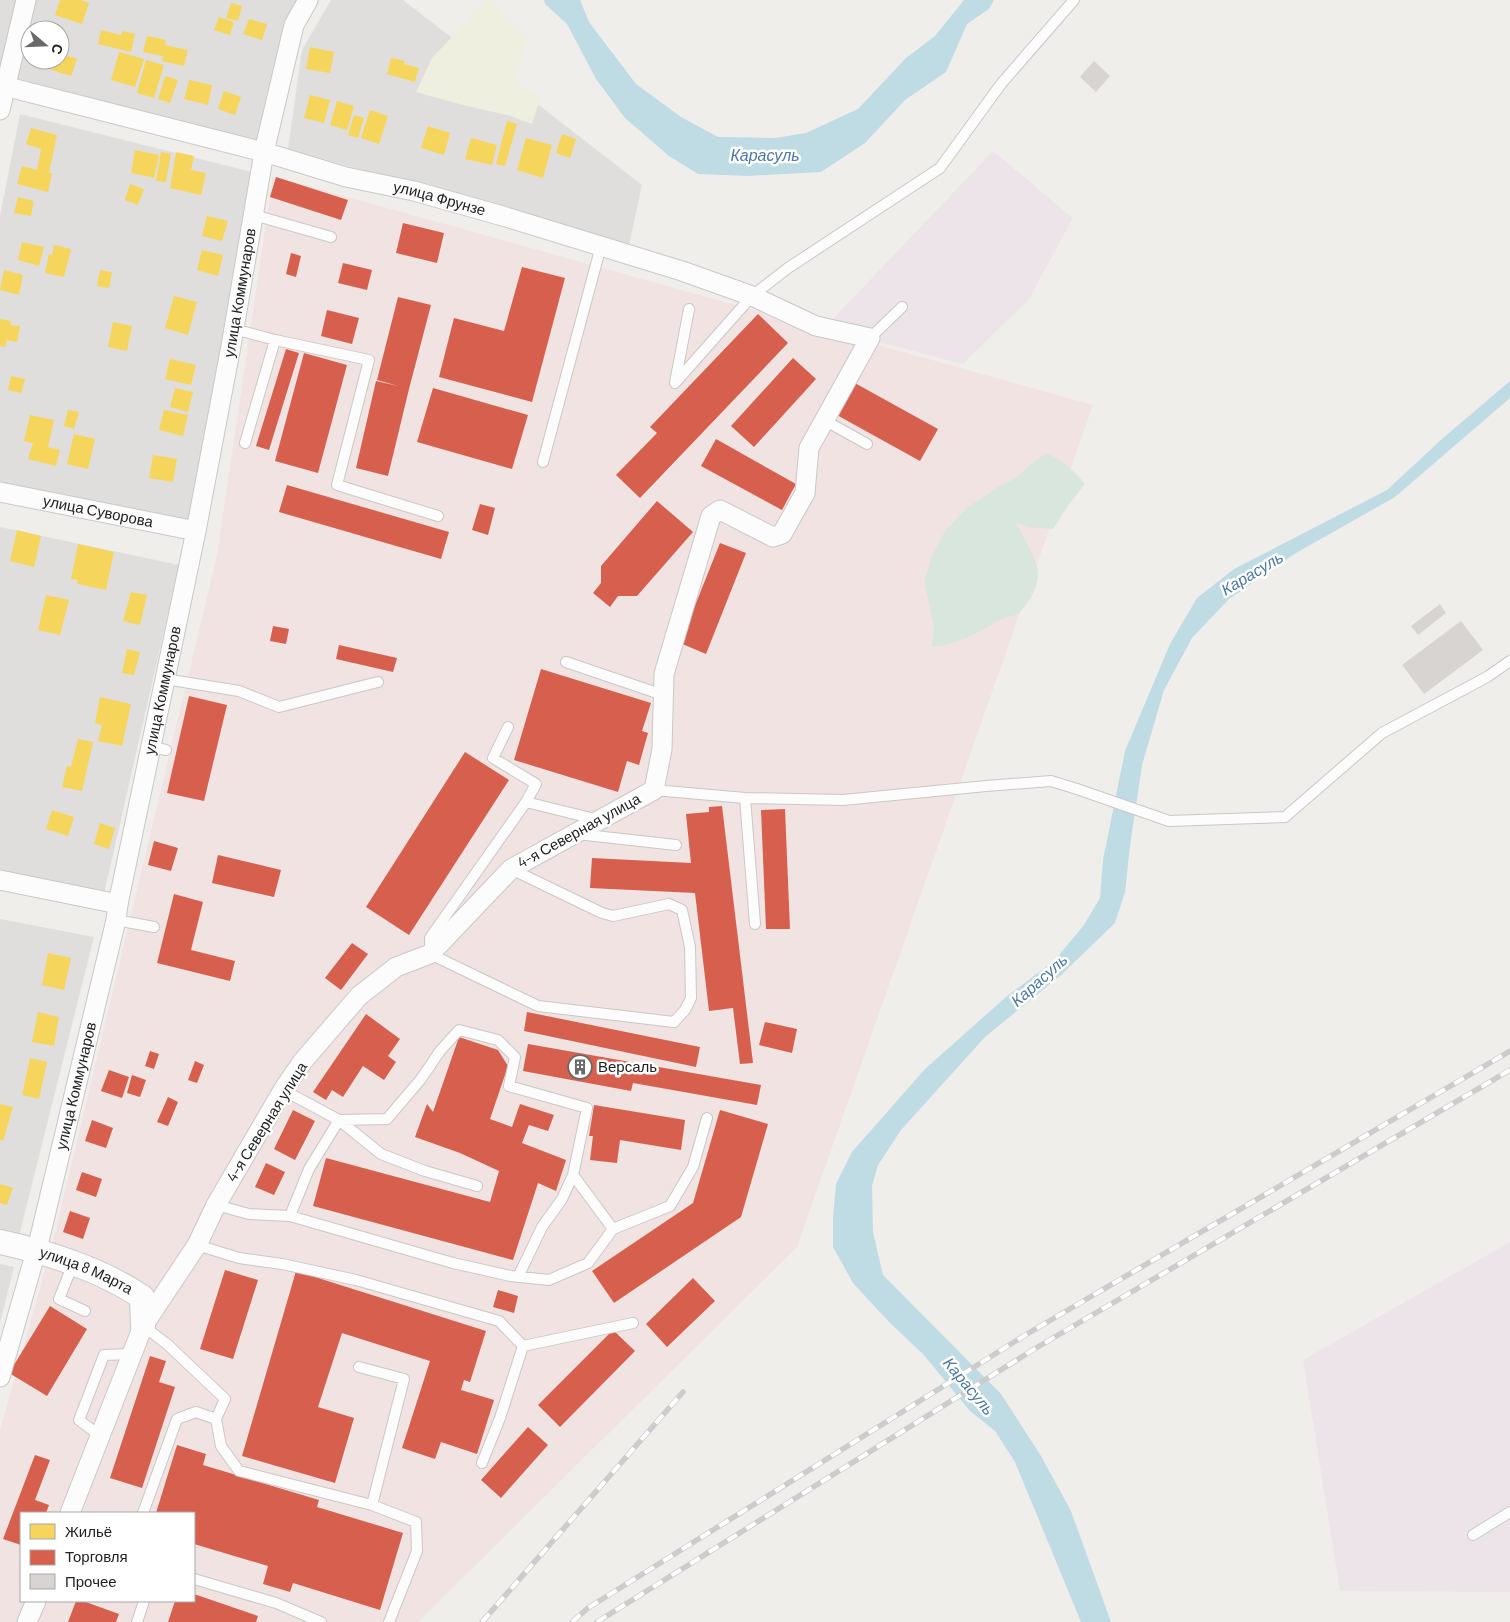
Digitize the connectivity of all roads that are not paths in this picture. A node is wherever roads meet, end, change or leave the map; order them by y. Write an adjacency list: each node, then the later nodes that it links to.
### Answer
1 (26, 0): 4 (street)
2 (308, 0): 6 (street, улица Коммунаров)
3 (1074, 0): 10 (lane)
4 (2, 85): 5 (street); 6 (street, улица Фрунзе)
5 (0, 110)
6 (264, 152): 7 (street, улица Коммунаров); 9 (street, улица Фрунзе)
7 (254, 215): 8 (lane); 13 (street, улица Коммунаров)
8 (331, 237)
9 (601, 246): 10 (street, улица Фрунзе); 19 (lane)
10 (752, 296): 12 (lane); 14 (street, улица Фрунзе)
11 (902, 307): 14 (lane)
12 (689, 309)
13 (234, 329): 15 (lane); 22 (street, улица Коммунаров)
14 (870, 338): 16 (street, 4-я Северная улица)
15 (275, 340): 17 (lane); 21 (lane)
16 (824, 420): 18 (lane); 27 (street, 4-я Северная улица)
17 (245, 443)
18 (867, 444)
19 (543, 462)
20 (0, 492): 22 (street, улица Суворова)
21 (438, 516)
22 (196, 531): 25 (street, улица Коммунаров)
23 (1510, 661): 30 (lane)
24 (566, 662): 27 (lane)
25 (165, 679): 26 (lane); 37 (street, улица Коммунаров)
26 (378, 682)
27 (663, 695): 29 (street, 4-я Северная улица)
28 (508, 727): 31 (lane)
29 (654, 790): 30 (lane); 32 (street, 4-я Северная улица)
30 (744, 798): 38 (lane)
31 (526, 802): 32 (lane); 40 (lane)
32 (599, 820): 33 (street, 4-я Северная улица)
33 (574, 834): 34 (lane); 35 (street, 4-я Северная улица)
34 (676, 845)
35 (510, 869): 40 (street, 4-я Северная улица); 40 (lane)
36 (0, 880): 37 (street)
37 (117, 912): 39 (lane); 51 (street, улица Коммунаров)
38 (755, 924)
39 (154, 928)
40 (430, 954): 41 (street, 4-я Северная улица)
41 (283, 1090): 43 (lane); 46 (street, 4-я Северная улица)
42 (707, 1118): 48 (lane)
43 (339, 1120): 44 (lane); 45 (lane); 47 (lane)
44 (573, 1175): 48 (lane); 53 (lane)
45 (477, 1186)
46 (216, 1205): 47 (lane); 50 (street, 4-я Северная улица)
47 (290, 1216): 53 (lane)
48 (613, 1230): 53 (lane)
49 (0, 1242): 51 (street, улица 8 Марта)
50 (197, 1244): 54 (street, 4-я Северная улица); 59 (lane)
51 (36, 1249): 52 (street, улица 8 Марта); 62 (street, улица Коммунаров)
52 (72, 1264): 55 (street, улица 8 Марта); 56 (lane)
53 (518, 1277)
54 (167, 1290): 55 (street); 58 (street, 4-я Северная улица)
55 (142, 1297): 58 (street, улица 8 Марта)
56 (85, 1311)
57 (633, 1323): 59 (lane)
58 (143, 1326): 60 (street, 4-я Северная улица); 63 (lane)
59 (522, 1346): 65 (lane)
60 (132, 1354): 64 (street, 4-я Северная улица); 64 (lane)
61 (359, 1367): 66 (lane)
62 (0, 1377)
63 (216, 1419): 66 (lane); 68 (lane)
64 (100, 1436): 67 (street, 4-я Северная улица)
65 (482, 1463)
66 (372, 1505): 77 (lane)
67 (70, 1512)
68 (143, 1512)
69 (1510, 1512): 70 (lane)
70 (1473, 1535)
71 (195, 1579): 76 (lane)
72 (36, 1602): 74 (street)
73 (144, 1602): 75 (lane)
74 (28, 1622)
75 (138, 1622)
76 (320, 1622)
77 (389, 1622)

